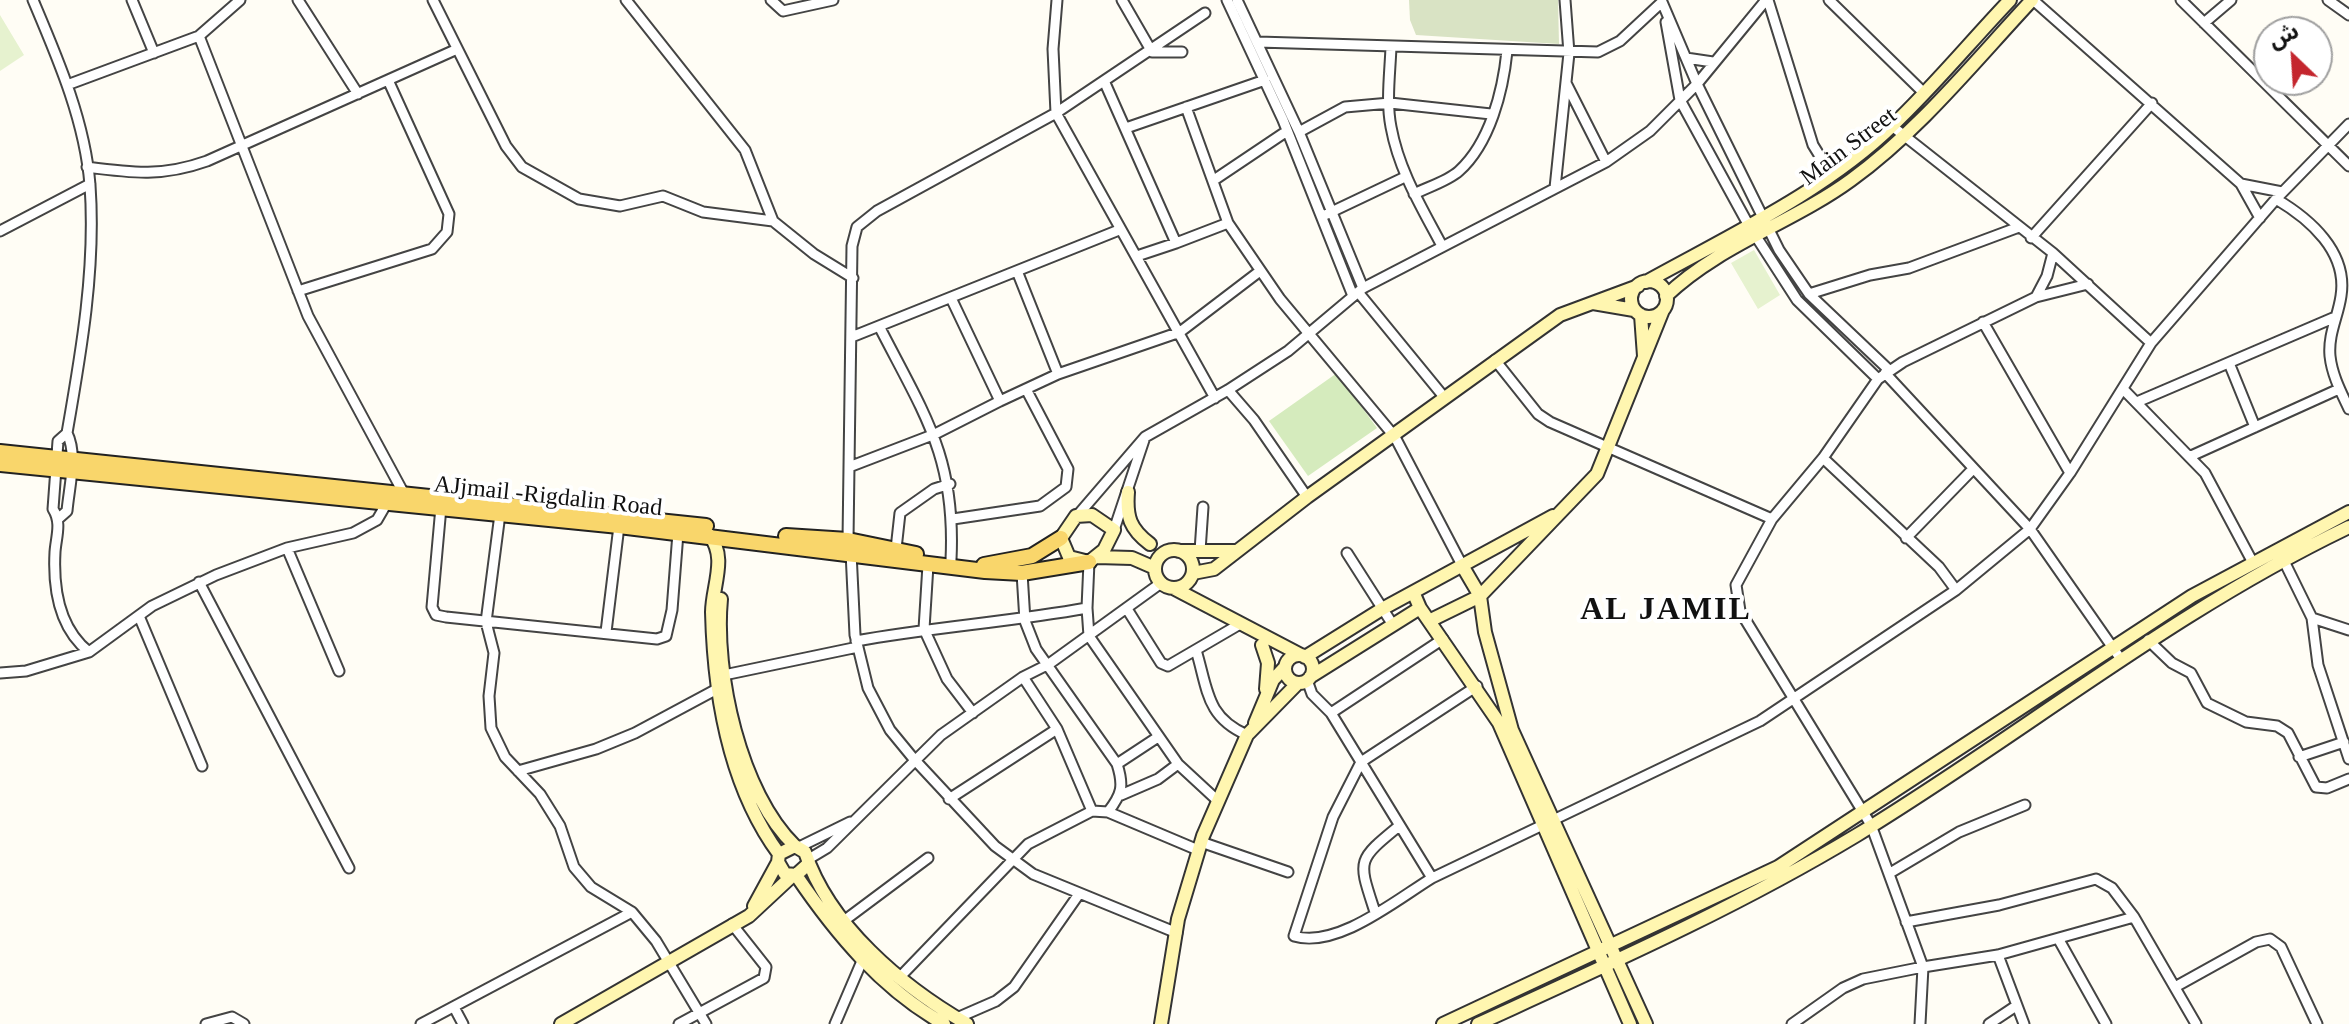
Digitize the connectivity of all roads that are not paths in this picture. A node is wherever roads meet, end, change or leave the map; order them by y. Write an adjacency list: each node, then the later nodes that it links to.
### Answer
1 (33, 0): 41 (street)
2 (132, 0): 32 (street)
3 (240, 0): 25 (street)
4 (298, 0): 43 (street)
5 (433, 0): 28 (street)
6 (626, 0): 73 (street)
7 (771, 0): 8 (street)
8 (833, 0)
9 (1057, 0): 48 (street)
10 (1122, 0): 30 (street)
11 (1227, 0): 37 (street)
12 (1237, 0): 26 (street)
13 (1565, 0): 33 (street)
14 (1767, 0): 35 (street); 61 (street)
15 (1829, 0): 42 (street)
16 (2010, 0): 42 (street, Main Street)
17 (2032, 0): 46 (street); 55 (street, Main Street)
18 (2181, 0): 24 (street)
19 (2231, 0): 24 (street)
20 (2328, 0): 23 (street)
21 (1662, 1): 33 (street); 34 (street); 44 (street)
22 (1205, 13): 30 (street)
23 (2349, 15)
24 (2204, 23): 57 (street)
25 (199, 36): 32 (street); 56 (street)
26 (1258, 42): 27 (street); 54 (street)
27 (1391, 47): 29 (street); 45 (street)
28 (455, 50): 36 (street); 73 (street)
29 (1507, 51): 33 (street); 49 (street)
30 (1152, 52): 31 (street); 38 (street)
31 (1182, 52)
32 (154, 53): 41 (street)
33 (1569, 53): 39 (street)
34 (1686, 58): 35 (street); 40 (street)
35 (1713, 62): 40 (street)
36 (388, 80): 43 (street); 90 (street)
37 (1265, 80): 47 (street); 53 (street)
38 (1105, 83): 48 (street); 52 (street)
39 (1566, 83): 58 (street); 66 (street)
40 (1697, 84): 44 (street); 71 (street)
41 (67, 85): 60 (street)
42 (1923, 92): 51 (street, Main Street)
43 (358, 94): 56 (street)
44 (1680, 100): 58 (street); 75 (street)
45 (1390, 103): 49 (street); 54 (street); 62 (street)
46 (2152, 103): 65 (street); 80 (street)
47 (1186, 107): 52 (street); 63 (street)
48 (1056, 113): 77 (street); 87 (street)
49 (1491, 114): 67 (street)
50 (2349, 124): 57 (street)
51 (1892, 126): 55 (street); 61 (street, Main Street)
52 (1126, 128): 81 (street)
53 (1287, 131): 63 (street); 70 (street)
54 (1299, 132): 69 (street)
55 (1904, 138): 76 (street); 79 (street, Main Street)
56 (243, 145): 60 (street); 90 (street)
57 (2329, 145): 59 (street); 68 (street)
58 (1606, 162): 66 (street)
59 (2349, 166)
60 (87, 167): 64 (street)
61 (1831, 174): 71 (street, Main Street)
62 (1405, 177): 67 (street); 69 (street)
63 (1214, 180): 74 (street)
64 (90, 184): 78 (street); 121 (street)
65 (2241, 184): 68 (street); 72 (street)
66 (1555, 188): 82 (street)
67 (1414, 194): 82 (street)
68 (2279, 196): 72 (street); 99 (street)
69 (1331, 212): 70 (street); 91 (street)
70 (1320, 218): 91 (street)
71 (1761, 218): 75 (street, Main Street); 79 (street)
72 (2260, 218): 105 (street)
73 (773, 221): 87 (street)
74 (1228, 223): 81 (street); 86 (street)
75 (1748, 224): 79 (street); 88 (street, Main Street)
76 (2019, 227): 80 (street); 92 (street)
77 (1119, 230): 84 (street); 85 (street)
78 (0, 231)
79 (1762, 234): 92 (street); 93 (street, Main Street); 110 (street)
80 (2031, 238): 83 (street)
81 (1176, 243): 84 (street)
82 (1442, 246): 91 (street)
83 (2053, 253): 89 (street); 94 (street)
84 (1137, 256): 102 (street)
85 (1017, 271): 95 (street); 109 (street)
86 (1260, 271): 102 (street); 103 (street)
87 (853, 278): 104 (street)
88 (1642, 284): 93 (street); 96 (street, Main Street); 98 (street)
89 (2088, 284): 94 (street); 105 (street)
90 (298, 291): 135 (street)
91 (1358, 292): 103 (street); 115 (street)
92 (1809, 294): 110 (street)
93 (1666, 296): 97 (street)
94 (2036, 297): 100 (street)
95 (951, 298): 101 (street); 117 (street)
96 (1590, 303): 98 (street); 107 (street, Main Street)
97 (1663, 310): 98 (street); 106 (street)
98 (1638, 312): 106 (street)
99 (2333, 318): 108 (street); 113 (street)
100 (1983, 322): 110 (street); 133 (street)
101 (879, 326): 104 (street); 122 (street)
102 (1180, 332): 109 (street); 116 (street)
103 (1309, 335): 114 (street); 124 (street)
104 (854, 336): 131 (street)
105 (2151, 343): 112 (street)
106 (1644, 359): 125 (street)
107 (1495, 360): 115 (street, Main Street); 125 (street)
108 (2229, 363): 118 (street); 120 (street)
109 (1058, 374): 111 (street)
110 (1884, 374): 128 (street); 132 (street)
111 (1026, 389): 117 (street); 146 (street)
112 (2123, 389): 118 (street); 133 (street)
113 (2339, 389): 119 (street); 120 (street)
114 (1228, 390): 116 (street); 137 (street)
115 (1444, 397): 124 (street, Main Street)
116 (1215, 398): 123 (street)
117 (1000, 401): 122 (street)
118 (2137, 402): 127 (street)
119 (2349, 409)
120 (2255, 427): 127 (street)
121 (67, 433): 130 (street); 130 (street)
122 (935, 434): 131 (street); 134 (street)
123 (1145, 437): 136 (street); 144 (street)
124 (1395, 437): 137 (street, Main Street); 170 (street)
125 (1607, 448): 141 (street); 147 (street)
126 (0, 452): 130 (main road, AJjmail -Rigdalin Road)
127 (2191, 456): 168 (street)
128 (1823, 458): 147 (street); 156 (street)
129 (0, 464): 130 (main road, AJjmail -Rigdalin Road)
130 (63, 466): 135 (main road, AJjmail -Rigdalin Road); 138 (main road, AJjmail -Rigdalin Road); 145 (street); 145 (street)
131 (849, 467): 158 (street)
132 (1973, 469): 150 (street); 156 (street)
133 (2070, 473): 150 (street)
134 (950, 484): 146 (street); 160 (street)
135 (403, 492): 153 (main road, AJjmail -Rigdalin Road)
136 (1128, 492): 151 (street); 157 (street)
137 (1307, 497): 163 (street)
138 (388, 501): 139 (main road, AJjmail -Rigdalin Road); 159 (street)
139 (441, 507): 143 (main road, AJjmail -Rigdalin Road); 189 (street)
140 (1203, 507): 162 (street)
141 (1566, 508): 170 (street); 179 (street)
142 (2349, 512): 168 (street)
143 (500, 514): 148 (main road, AJjmail -Rigdalin Road); 189 (street)
144 (1076, 516): 151 (street); 155 (street)
145 (59, 518): 203 (street)
146 (953, 519): 166 (street)
147 (1772, 519): 216 (street)
148 (619, 526): 152 (main road, AJjmail -Rigdalin Road); 194 (street)
149 (2349, 527): 165 (street)
150 (2030, 529): 177 (street); 204 (street)
151 (1114, 530): 157 (street); 167 (street)
152 (678, 533): 154 (main road, AJjmail -Rigdalin Road); 194 (street)
153 (726, 533): 154 (main road, AJjmail -Rigdalin Road); 158 (main road, AJjmail -Rigdalin Road); 210 (street)
154 (709, 535): 214 (street)
155 (1061, 538): 166 (main road, AJjmail -Rigdalin Road); 167 (street)
156 (1906, 538): 177 (street)
157 (1150, 544): 161 (street)
158 (850, 546): 160 (main road, AJjmail -Rigdalin Road); 169 (main road, AJjmail -Rigdalin Road); 199 (street)
159 (287, 548): 174 (street); 208 (street)
160 (896, 549): 166 (main road, AJjmail -Rigdalin Road)
161 (1173, 551): 162 (street); 171 (street); 173 (street)
162 (1200, 551): 163 (street)
163 (1236, 551): 173 (street)
164 (1347, 553): 184 (street)
165 (2283, 559): 186 (street); 197 (street)
166 (951, 560)
167 (1093, 560): 171 (street); 172 (main road, AJjmail -Rigdalin Road); 181 (street)
168 (2252, 561): 204 (street)
169 (928, 565): 172 (main road, AJjmail -Rigdalin Road); 192 (street)
170 (1463, 567): 178 (street); 179 (street)
171 (1155, 568): 175 (street)
172 (1022, 573): 188 (street)
173 (1193, 574): 176 (street); 180 (street)
174 (199, 582): 185 (street); 249 (street)
175 (1161, 583): 176 (street); 183 (street)
176 (1175, 589): 180 (street)
177 (1956, 590): 216 (street)
178 (1414, 594): 182 (street); 184 (street)
179 (1480, 596): 187 (street); 238 (street)
180 (1204, 603): 191 (street)
181 (1087, 608): 188 (street); 195 (street)
182 (1420, 608): 187 (street); 190 (street)
183 (1127, 609): 195 (street); 202 (street)
184 (1382, 609): 190 (street); 201 (street)
185 (139, 616): 203 (street); 229 (street)
186 (2312, 618): 193 (street); 222 (street)
187 (1431, 620): 196 (street)
188 (1025, 621): 192 (street); 206 (street)
189 (486, 622): 194 (street); 230 (street)
190 (1393, 625): 212 (street)
191 (1244, 626): 198 (street); 200 (street); 202 (street)
192 (924, 629): 199 (street); 217 (street)
193 (2349, 630)
194 (606, 632)
195 (1089, 636): 206 (street); 221 (street)
196 (1443, 639): 213 (street); 218 (street)
197 (2148, 640): 204 (street); 223 (street)
198 (1279, 643): 201 (street); 205 (street)
199 (857, 644): 210 (street); 224 (street)
200 (1262, 645): 207 (street); 215 (street)
201 (1319, 647): 205 (street)
202 (1196, 650): 220 (street)
203 (89, 652): 209 (street)
204 (2116, 653): 239 (street)
205 (1303, 656): 207 (street); 212 (street)
206 (1049, 664): 211 (street); 227 (street)
207 (1286, 665): 212 (street); 215 (street)
208 (339, 671)
209 (0, 673)
210 (724, 675): 244 (street)
211 (1023, 677): 217 (street); 219 (street)
212 (1305, 680): 218 (street); 220 (street)
213 (1477, 686): 226 (street); 241 (street)
214 (717, 689): 230 (street); 245 (street)
215 (1264, 698): 220 (street)
216 (1794, 701): 238 (street); 239 (street)
217 (973, 713): 224 (street)
218 (1331, 713): 226 (street)
219 (1057, 729): 233 (street); 236 (street)
220 (1250, 732): 234 (street)
221 (1158, 737): 227 (street); 228 (street)
222 (2344, 742): 223 (street); 225 (street)
223 (2299, 757): 231 (street)
224 (913, 758): 233 (street); 240 (street)
225 (2349, 759)
226 (1361, 762): 242 (street); 256 (street)
227 (1117, 764): 232 (street)
228 (1178, 764): 232 (street); 234 (street)
229 (202, 766)
230 (518, 771): 255 (street)
231 (2349, 779)
232 (1121, 795): 237 (street)
233 (949, 799): 247 (street)
234 (1218, 801): 243 (street)
235 (2025, 805): 251 (street)
236 (1092, 811): 237 (street); 247 (street)
237 (1108, 812): 243 (street)
238 (1555, 817): 241 (street); 264 (street)
239 (1868, 819): 251 (street); 264 (street); 267 (street)
240 (850, 822): 244 (street); 248 (street)
241 (1542, 823): 253 (street); 265 (street)
242 (1399, 826): 253 (street); 256 (street)
243 (1199, 846): 250 (street); 262 (street)
244 (797, 847): 245 (street); 248 (street)
245 (779, 858): 252 (street); 257 (street)
246 (928, 858): 259 (street)
247 (1014, 860): 254 (street); 272 (street)
248 (807, 863): 252 (street); 259 (street)
249 (349, 868)
250 (1288, 872)
251 (1890, 873): 260 (street)
252 (794, 875): 257 (street); 268 (street)
253 (1432, 878): 256 (street)
254 (1079, 894): 262 (street); 277 (street)
255 (632, 912): 269 (street); 275 (street)
256 (1375, 912)
257 (749, 916): 261 (street)
258 (2134, 917): 260 (street); 263 (street); 273 (street)
259 (845, 920): 272 (street)
260 (1906, 922): 271 (street)
261 (732, 924): 269 (street); 276 (street)
262 (1174, 932): 286 (street); 287 (street)
263 (2059, 940): 266 (street); 296 (street)
264 (1611, 945): 265 (street); 267 (street)
265 (1597, 951): 270 (street); 288 (street)
266 (1998, 955): 271 (street); 274 (street)
267 (1618, 960): 270 (street); 291 (street)
268 (862, 961): 277 (street); 285 (street)
269 (669, 963): 276 (street); 282 (street)
270 (1604, 966): 289 (street); 290 (street)
271 (1923, 967): 292 (street); 293 (street)
272 (899, 978): 277 (street)
273 (2175, 987): 297 (street); 298 (street)
274 (2016, 1006): 294 (street); 295 (street)
275 (455, 1009): 280 (street); 281 (street)
276 (699, 1012): 283 (street); 284 (street)
277 (956, 1022)
278 (206, 1024): 279 (street)
279 (244, 1024)
280 (421, 1024)
281 (463, 1024)
282 (561, 1024)
283 (679, 1024)
284 (706, 1024)
285 (835, 1024)
286 (1153, 1024)
287 (1161, 1024)
288 (1443, 1024)
289 (1478, 1024)
290 (1630, 1024)
291 (1646, 1024)
292 (1792, 1024)
293 (1920, 1024)
294 (1989, 1024)
295 (2024, 1024)
296 (2106, 1024)
297 (2196, 1024)
298 (2317, 1024)

